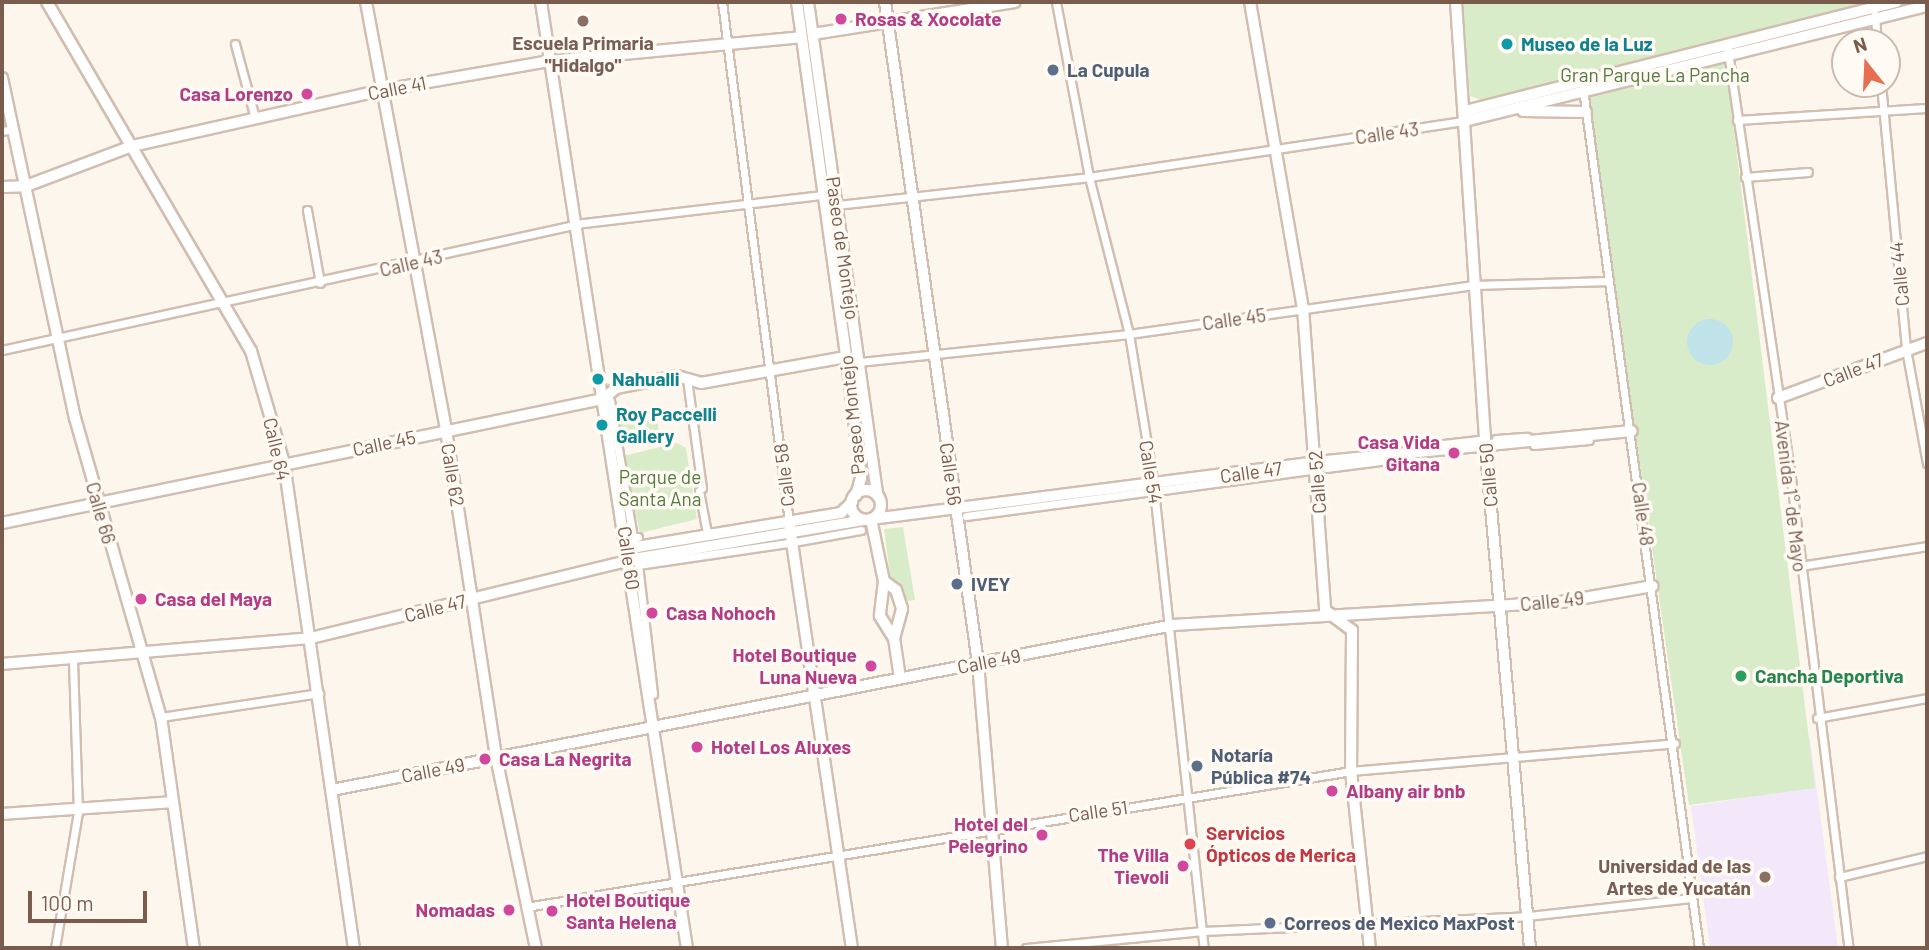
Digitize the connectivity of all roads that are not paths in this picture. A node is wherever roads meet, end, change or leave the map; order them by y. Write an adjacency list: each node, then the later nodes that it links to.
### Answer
1 (47, 2): 39 (street, Calle 64)
2 (366, 2): 27 (street, Calle 62)
3 (541, 2): 24 (street, Calle 60)
4 (722, 2): 21 (street, Calle 58)
5 (796, 2): 19 (street, Paseo Montejo)
6 (808, 2): 18 (street, Paseo de Montejo)
7 (885, 2): 16 (street, Calle 56)
8 (1014, 2): 16 (street)
9 (1056, 2): 42 (street, Calle 54)
10 (1250, 2): 40 (street, Calle 52)
11 (1457, 2): 34 (street, Calle 50)
12 (1896, 2): 14 (street, Calle 43)
13 (1927, 6): 15 (street, Calle 43)
14 (1874, 7): 15 (street); 22 (street, Calle 43)
15 (1875, 18): 17 (street); 23 (street, Calle 43)
16 (888, 24): 18 (street); 47 (street, Calle 56)
17 (1876, 28)
18 (813, 34): 49 (street, Paseo de Montejo)
19 (801, 37): 21 (street, Calle 41); 46 (street, Paseo Montejo)
20 (234, 44): 35 (street)
21 (728, 45): 24 (street, Calle 41); 48 (street, Calle 58)
22 (1727, 45): 23 (street, Avenida 1° de Mayo); 26 (street, Calle 43)
23 (1729, 57): 28 (street, Calle 43); 36 (street, Avenida 1° de Mayo)
24 (549, 61): 27 (street, Calle 41); 51 (street, Calle 60)
25 (2, 78): 37 (street, Calle 66)
26 (1582, 81): 28 (street, Calle 48); 34 (street, Calle 43)
27 (383, 90): 35 (street, Calle 41); 52 (street, Calle 62)
28 (1583, 93): 31 (street, Calle 43); 32 (street, Calle 48)
29 (1882, 98): 33 (street, Calle 44)
30 (1927, 108): 33 (street)
31 (1509, 111): 32 (street); 34 (street, Calle 43)
32 (1586, 112): 53 (street, Calle 48)
33 (1884, 114): 36 (street); 61 (street, Calle 44)
34 (1465, 116): 40 (street, Calle 43); 55 (street, Calle 50)
35 (255, 118): 39 (street, Calle 41)
36 (1737, 120): 43 (street, Avenida 1° de Mayo)
37 (13, 129): 38 (street); 44 (street, Calle 66)
38 (2, 131)
39 (132, 146): 44 (street, Calle 41); 56 (street, Calle 64)
40 (1275, 150): 42 (street, Calle 43); 57 (street, Calle 52)
41 (1808, 172): 43 (street)
42 (1089, 177): 47 (street, Calle 43); 58 (street, Calle 54)
43 (1745, 177): 68 (street, Avenida 1° de Mayo)
44 (26, 186): 45 (street, Calle 41); 59 (street, Calle 66)
45 (2, 187)
46 (824, 195): 48 (street, Calle 43); 64 (street, Paseo Montejo)
47 (911, 195): 49 (street, Calle 43); 63 (street, Calle 56)
48 (751, 202): 51 (street, Calle 43); 66 (street, Calle 58)
49 (837, 205): 65 (street, Paseo de Montejo)
50 (307, 210): 54 (street)
51 (576, 225): 52 (street, Calle 43); 69 (street, Calle 60)
52 (413, 263): 54 (street, Calle 43); 70 (street, Calle 62)
53 (1609, 281): 55 (street, Calle 45); 71 (street, Calle 48)
54 (320, 283): 56 (street, Calle 43)
55 (1474, 285): 57 (street, Calle 45); 72 (street, Calle 50)
56 (226, 304): 59 (street, Calle 43); 73 (street, Calle 64)
57 (1303, 309): 58 (street, Calle 45); 74 (street, Calle 52)
58 (1129, 334): 63 (street, Calle 45); 76 (street, Calle 54)
59 (59, 340): 62 (street, Calle 43); 79 (street, Calle 66)
60 (1927, 343): 61 (street, Calle 47)
61 (1906, 349): 68 (street, Calle 47); 75 (street, Calle 44)
62 (2, 350)
63 (935, 353): 65 (street, Calle 45); 81 (street, Calle 56)
64 (846, 357): 66 (street, Calle 45); 78 (street, Paseo Montejo)
65 (859, 362): 77 (street, Paseo de Montejo)
66 (771, 369): 67 (street, Calle 45); 85 (street, Calle 58)
67 (687, 379): 69 (street, Calle 45); 85 (street)
68 (1778, 398): 89 (street, Avenida 1° de Mayo)
69 (603, 401): 70 (street, Calle 45); 86 (street, Calle 60); 88 (street)
70 (446, 430): 73 (street, Calle 45); 92 (street, Calle 62)
71 (1624, 431): 72 (street, Calle 47); 91 (street, Calle 48)
72 (1486, 444): 74 (street, Calle 47); 93 (street, Calle 50)
73 (284, 463): 79 (street, Calle 45); 96 (street, Calle 64)
74 (1317, 464): 76 (street, Calle 47); 94 (street, Calle 52)
75 (1927, 464)
76 (1154, 486): 80 (street); 81 (street, Calle 47); 95 (street, Calle 54)
77 (877, 495): 78 (street); 82 (street, Paseo de Montejo)
78 (854, 498): 82 (street); 85 (street, Calle 47)
79 (98, 503): 83 (street, Calle 45); 98 (street, Calle 66)
80 (969, 507)
81 (961, 514): 82 (street, Calle 47); 100 (street, Calle 56)
82 (867, 522): 85 (street, Calle 47); 90 (street)
83 (2, 523)
84 (763, 532): 85 (street, Calle 47); 86 (street, Calle 47); 88 (street, Calle 47)
85 (788, 532): 104 (street, Calle 58); 108 (street)
86 (633, 539): 88 (street, Calle 60)
87 (1927, 546): 89 (street)
88 (625, 565): 92 (street, Calle 47); 108 (street, Calle 60)
89 (1800, 566): 107 (street, Avenida 1° de Mayo)
90 (884, 581): 97 (street); 97 (street)
91 (1653, 586): 93 (street, Calle 49); 109 (street, Calle 48)
92 (472, 598): 96 (street, Calle 47); 111 (street, Calle 62)
93 (1500, 606): 94 (street, Calle 49); 110 (street, Calle 50)
94 (1335, 619): 95 (street, Calle 49); 112 (street, Calle 52)
95 (1173, 625): 100 (street, Calle 49); 114 (street, Calle 54)
96 (311, 638): 98 (street, Calle 47); 103 (street, Calle 64)
97 (894, 638): 102 (street)
98 (144, 653): 99 (street, Calle 47); 106 (street, Calle 66)
99 (73, 660): 101 (street, Calle 47); 116 (street)
100 (978, 663): 102 (street, Calle 49); 118 (street, Calle 56)
101 (2, 664)
102 (901, 678): 104 (street, Calle 49)
103 (320, 693): 106 (street); 113 (street, Calle 64)
104 (813, 693): 108 (street, Calle 49); 119 (street, Calle 58)
105 (1927, 698): 107 (street)
106 (161, 717): 115 (street, Calle 66)
107 (1817, 718): 121 (street, Avenida 1° de Mayo)
108 (654, 722): 111 (street, Calle 49); 122 (street, Calle 60)
109 (1675, 743): 110 (street, Calle 51); 123 (street, Calle 48)
110 (1513, 755): 112 (street, Calle 51); 125 (street, Calle 50)
111 (496, 757): 113 (street, Calle 49); 124 (street, Calle 62)
112 (1352, 771): 114 (street, Calle 51); 126 (street, Calle 52)
113 (332, 790): 130 (street, Calle 64)
114 (1191, 798): 118 (street, Calle 51); 127 (street, Calle 54)
115 (173, 802): 116 (street); 129 (street, Calle 66)
116 (78, 813): 117 (street); 128 (street)
117 (2, 814)
118 (992, 826): 119 (street, Calle 51); 134 (street, Calle 56)
119 (836, 851): 122 (street, Calle 51); 133 (street, Calle 58)
120 (1927, 856): 121 (street)
121 (1839, 877): 140 (street, Avenida 1° de Mayo)
122 (677, 881): 124 (street, Calle 51); 132 (street, Calle 60)
123 (1692, 898): 125 (street); 139 (street, Calle 48)
124 (526, 907): 131 (street, Calle 62)
125 (1528, 916): 126 (street); 138 (street, Calle 50)
126 (1368, 927): 127 (street); 137 (street, Calle 52)
127 (1203, 931): 135 (street); 136 (street, Calle 54)
128 (55, 948)
129 (194, 948)
130 (354, 948)
131 (536, 948)
132 (687, 948)
133 (852, 948)
134 (1002, 948)
135 (1026, 948)
136 (1204, 948)
137 (1370, 948)
138 (1530, 948)
139 (1699, 948)
140 (1849, 948)

